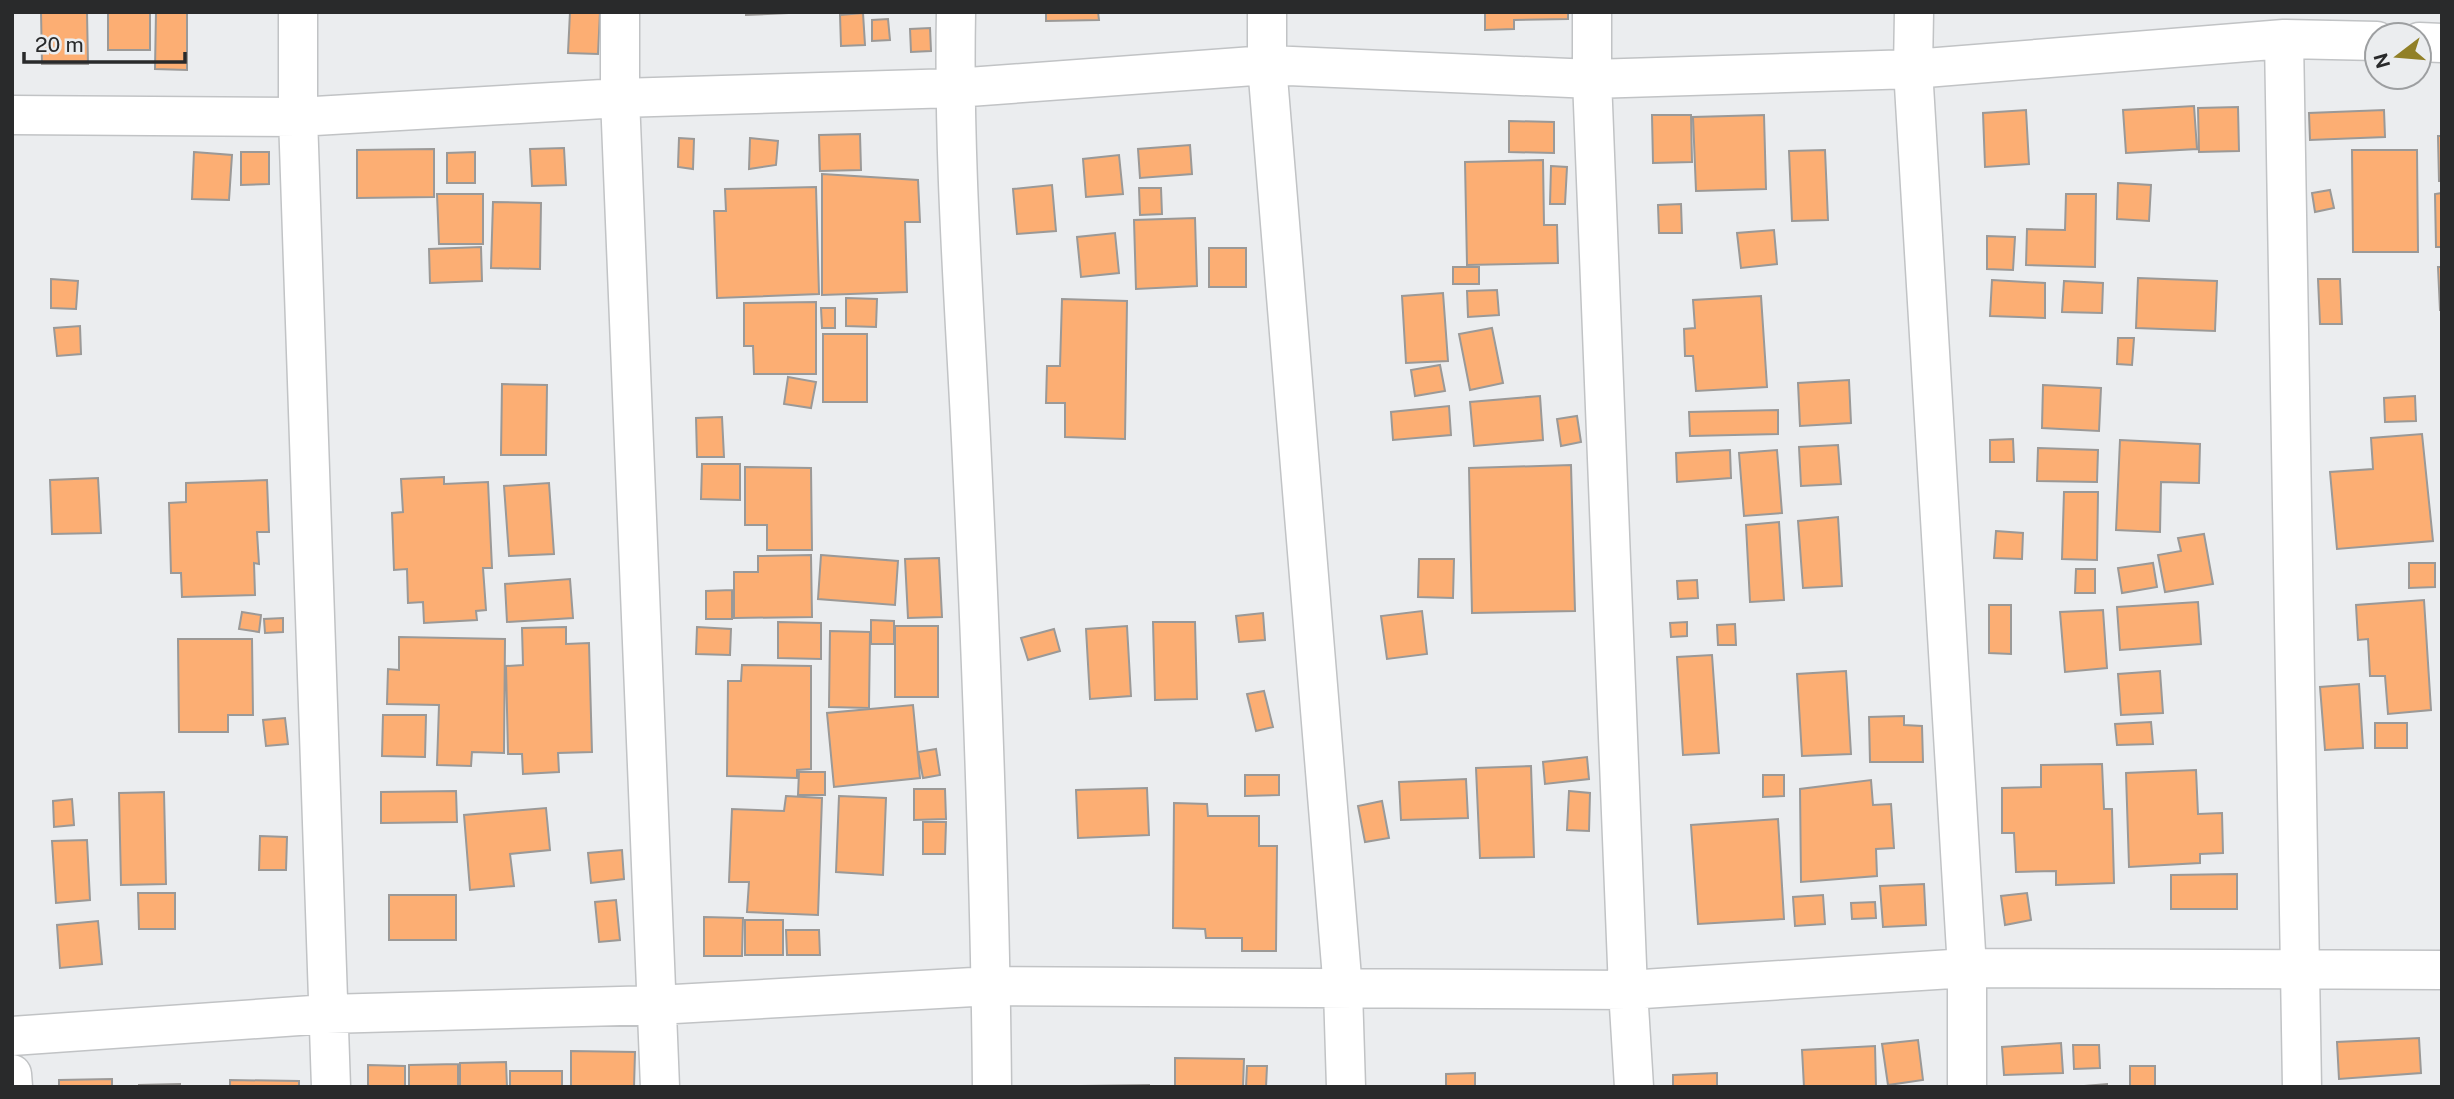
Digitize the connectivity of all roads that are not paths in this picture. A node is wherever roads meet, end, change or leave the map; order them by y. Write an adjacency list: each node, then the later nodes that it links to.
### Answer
1 (298, 12): 15 (street)
2 (620, 12): 13 (street)
3 (956, 12): 12 (street)
4 (1267, 12): 9 (street)
5 (1592, 12): 11 (street)
6 (1914, 12): 10 (street)
7 (2284, 39): 8 (street); 10 (street); 18 (street)
8 (2363, 41)
9 (1267, 65): 11 (street); 12 (street); 20 (street)
10 (1913, 69): 11 (street); 16 (street)
11 (1592, 79): 21 (street)
12 (955, 88): 13 (street); 19 (street)
13 (620, 98): 15 (street); 22 (street)
14 (12, 115): 15 (street)
15 (298, 117): 23 (street)
16 (1967, 968): 18 (street); 21 (street); 32 (street)
17 (2442, 970): 18 (street)
18 (2300, 971): 33 (street)
19 (991, 986): 20 (street); 22 (street); 29 (street)
20 (1343, 990): 21 (street); 30 (street)
21 (1628, 990): 31 (street)
22 (657, 1005): 23 (street); 28 (street)
23 (327, 1014): 24 (street); 27 (street)
24 (12, 1036)
25 (12, 1074): 26 (street)
26 (13, 1087)
27 (331, 1087)
28 (660, 1087)
29 (992, 1087)
30 (1346, 1087)
31 (1634, 1087)
32 (1967, 1087)
33 (2302, 1087)

